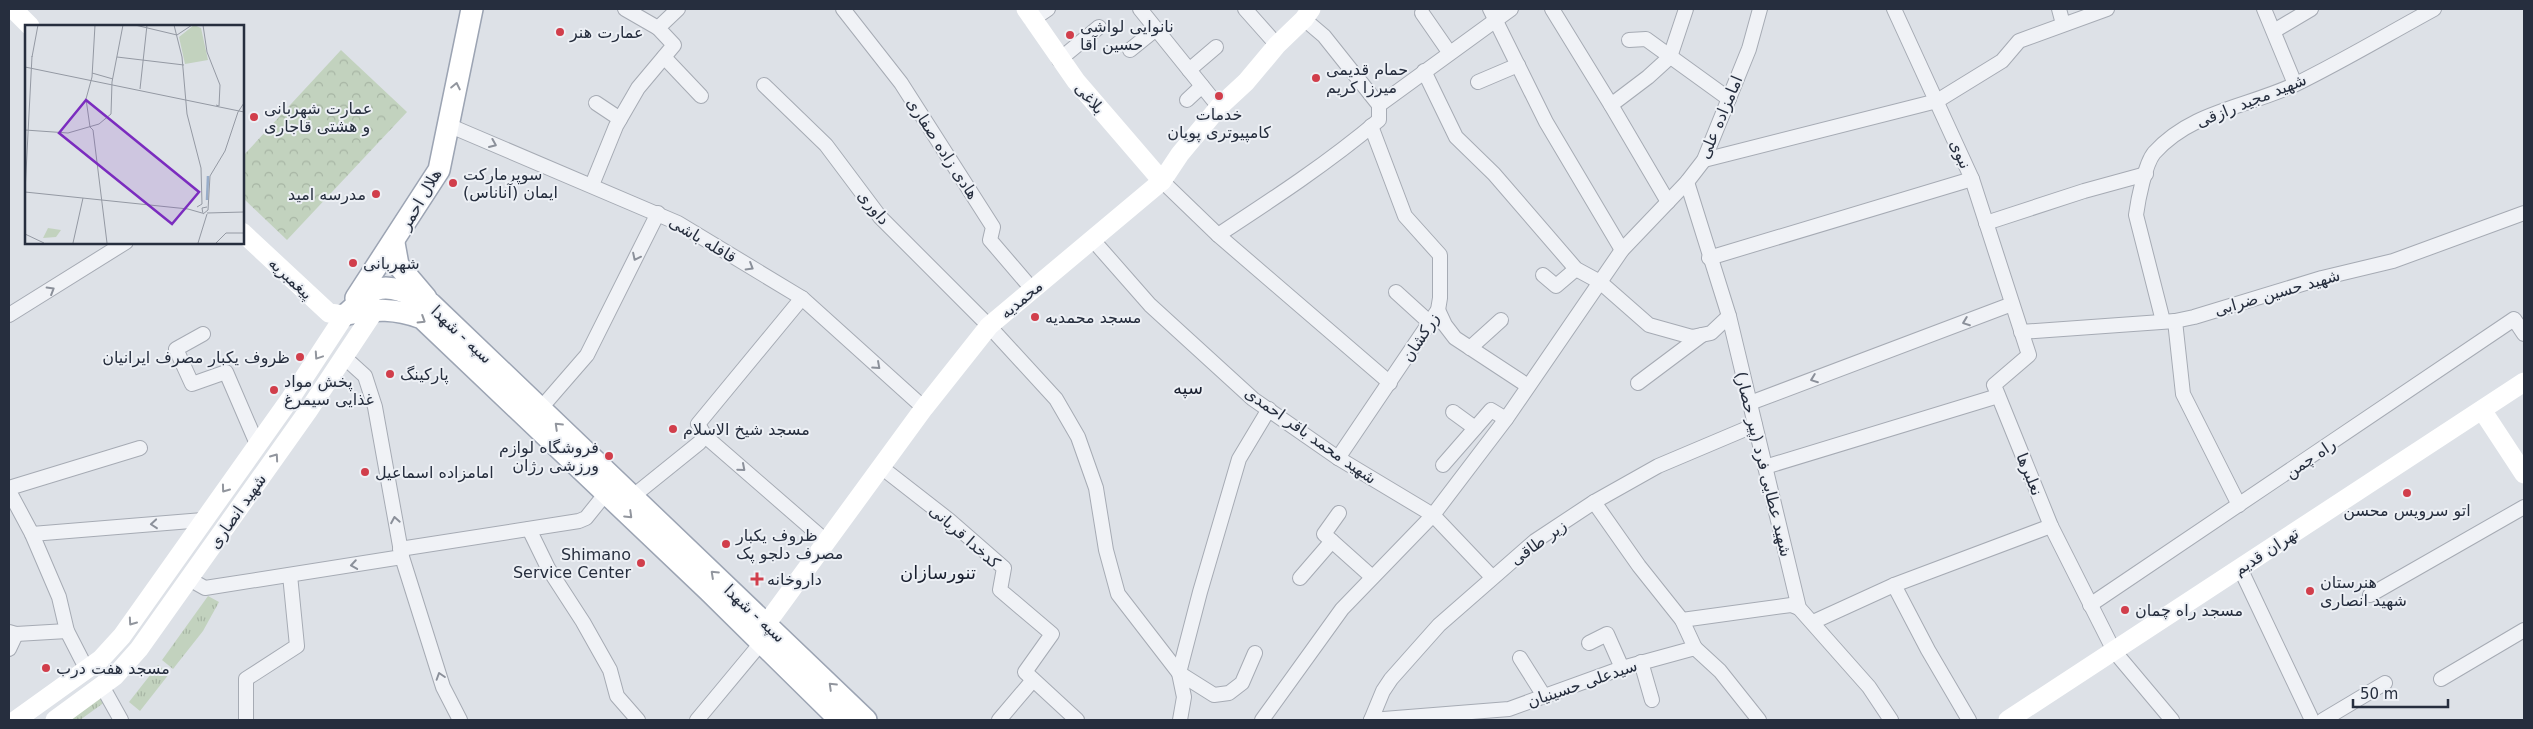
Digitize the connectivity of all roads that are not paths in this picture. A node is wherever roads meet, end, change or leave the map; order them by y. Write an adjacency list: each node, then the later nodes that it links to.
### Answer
1 (13, 9): 24 (main road)
2 (472, 9): 53 (main road, هلال احمر, one-way to 2)
3 (625, 9): 26 (street)
4 (678, 9): 26 (street)
5 (843, 9): 75 (street, هادی زاده صفاری)
6 (1048, 9): 20 (street)
7 (1140, 9): 27 (street)
8 (1245, 9): 30 (street)
9 (1511, 9): 22 (street)
10 (1552, 9): 50 (street)
11 (1686, 9): 34 (street)
12 (1760, 9): 45 (street, امامزاده علی)
13 (1894, 9): 47 (street, نبوی)
14 (2059, 9): 23 (street)
15 (2107, 9): 23 (street)
16 (2264, 9): 28 (street)
17 (2311, 9): 28 (street)
18 (2434, 9): 41 (street, شهید مجید رازقی)
19 (1422, 13): 33 (street)
20 (1029, 14): 36 (main road, بلاغی)
21 (1308, 14): 30 (main road, محمدیه); 49 (street)
22 (1493, 14): 33 (street); 37 (street)
23 (2063, 24): 47 (street)
24 (29, 25)
25 (1099, 27): 36 (street)
26 (658, 28): 35 (street)
27 (1156, 29): 32 (street); 38 (street)
28 (2274, 31): 41 (street)
29 (1629, 40): 34 (street)
30 (1277, 45): 51 (main road, محمدیه)
31 (1216, 47): 38 (street)
32 (1130, 50)
33 (1449, 52): 39 (street)
34 (1670, 56): 45 (street); 50 (street)
35 (664, 57): 44 (street); 52 (street)
36 (1059, 60): 58 (main road, بلاغی)
37 (1518, 65): 40 (street); 70 (street)
38 (1189, 70): 43 (street)
39 (1424, 71): 49 (street); 72 (street)
40 (1478, 82)
41 (2295, 84): 56 (street, شهید مجید رازقی)
42 (764, 85): 88 (street, داوری)
43 (1202, 86): 46 (street); 51 (street)
44 (701, 96)
45 (1729, 99): 55 (street, امامزاده علی)
46 (1187, 100)
47 (1938, 101): 55 (street); 57 (street, نبوی)
48 (596, 103): 52 (street)
49 (1379, 105): 54 (street)
50 (1611, 105): 61 (street)
51 (1219, 107): 58 (main road, محمدیه)
52 (620, 119): 60 (street)
53 (448, 125): 60 (street, قافله باشی, one-way to 60); 68 (main road, هلال احمر)
54 (1371, 126): 66 (street); 81 (street, زرکشان)
55 (1704, 160): 59 (street, امامزاده علی)
56 (2146, 174): 64 (street); 86 (street)
57 (1972, 179): 64 (street, نبوی); 71 (street)
58 (1162, 181): 66 (street); 67 (main road, محمدیه)
59 (1687, 182): 61 (street, امامزاده علی); 71 (street, شهید عطایی فرد (پیر حصار))
60 (592, 185): 62 (street, قافله باشی)
61 (1668, 202): 70 (street, امامزاده علی)
62 (658, 213): 78 (street, قافله باشی, one-way to 78); 102 (street, one-way to 102)
63 (2524, 213): 86 (street, شهید حسین ضرابی)
64 (1986, 223): 80 (street, نبوی)
65 (244, 234): 83 (main road, پیغمبریه)
66 (1218, 235): 96 (street)
67 (1092, 239): 75 (main road, محمدیه); 104 (street, شهید محمد باقر احمدی)
68 (394, 243): 76 (main road, هلال احمر); 79 (main road)
69 (123, 244): 82 (street, one-way to 69)
70 (1622, 250): 74 (street, امامزاده علی)
71 (1709, 258): 84 (street, شهید عطایی فرد (پیر حصار))
72 (1576, 269): 73 (street); 74 (street)
73 (1543, 275)
74 (1600, 282): 92 (street); 98 (street, امامزاده علی)
75 (1032, 289): 88 (main road, محمدیه)
76 (374, 292): 79 (main road, سپه - شهدا); 83 (main road); 94 (main road, شهید انصاری); 120 (main road, سپه - شهدا, one-way to 120)
77 (1396, 292): 87 (street)
78 (802, 298): 103 (street, قافله باشی, one-way to 103); 111 (street)
79 (431, 304): 102 (main road, سپه - شهدا)
80 (2012, 304): 89 (street); 101 (street, one-way to 101)
81 (1438, 310): 87 (street, زرکشان); 93 (street)
82 (9, 315)
83 (345, 315): 100 (main road, شهید انصاری, one-way to 100)
84 (1729, 316): 92 (street); 101 (street, شهید عطایی فرد (پیر حصار))
85 (1501, 320): 93 (street)
86 (2169, 321): 89 (street, شهید حسین ضرابی); 123 (street)
87 (1429, 322): 96 (street, زرکشان)
88 (989, 326): 103 (main road, محمدیه); 159 (street, داوری)
89 (2021, 332): 99 (street)
90 (203, 334): 112 (street)
91 (2524, 334): 123 (street, راه چمن)
92 (1703, 335): 97 (street)
93 (1470, 348): 98 (street)
94 (344, 357): 106 (main road, شهید انصاری); 133 (street, one-way to 94)
95 (2524, 382): 105 (main road, تهران قدیم)
96 (1390, 383): 114 (street, زرکشان)
97 (1638, 383)
98 (1528, 386): 108 (street, امامزاده علی)
99 (1998, 396): 116 (street); 128 (street, نعلبرها)
100 (290, 399): 106 (main road); 112 (main road, شهید انصاری)
101 (1750, 403): 109 (street, شهید عطایی فرد (پیر حصار))
102 (541, 408): 121 (main road, سپه - شهدا, one-way to 102)
103 (924, 408): 117 (main road, محمدیه)
104 (1269, 409): 114 (street, شهید محمد باقر احمدی); 159 (street)
105 (2482, 410): 118 (main road); 134 (main road, تهران قدیم)
106 (308, 411): 139 (main road, شهید انصاری, one-way to 106)
107 (1453, 412): 110 (street)
108 (1506, 419): 110 (street); 126 (street, امامزاده علی)
109 (1755, 425): 116 (street, شهید عطایی فرد (پیر حصار)); 122 (street, زیر طاقی)
110 (1475, 428): 115 (street)
111 (705, 436): 121 (street); 132 (street, one-way to 132)
112 (257, 444): 127 (main road, شهید انصاری, one-way to 127)
113 (140, 448): 119 (street)
114 (1338, 458): 126 (street, شهید محمد باقر احمدی)
115 (1443, 465)
116 (1765, 467): 143 (street, شهید عطایی فرد (پیر حصار))
117 (881, 468): 132 (main road, محمدیه); 161 (street, کدخدا قربانی)
118 (2524, 474)
119 (9, 489): 130 (street)
120 (606, 493): 129 (street); 149 (main road, سپه - شهدا, one-way to 149)
121 (632, 497): 149 (main road, سپه - شهدا, one-way to 121)
122 (1594, 502): 137 (street, زیر طاقی); 144 (street)
123 (2239, 505): 142 (street, راه چمن)
124 (2524, 507): 141 (street)
125 (1339, 513): 131 (street)
126 (1432, 515): 136 (street, امامزاده علی); 137 (street, شهید محمد باقر احمدی)
127 (203, 520): 130 (street, one-way to 130); 158 (main road, شهید انصاری, one-way to 158)
128 (2051, 526): 140 (street); 142 (street, نعلبرها)
129 (530, 529): 133 (street); 171 (street)
130 (32, 534): 147 (street)
131 (1332, 541): 136 (street); 138 (street)
132 (827, 542): 149 (main road, محمدیه)
133 (401, 553): 135 (street, one-way to 135); 170 (street, one-way to 133)
134 (2240, 568): 153 (main road, تهران قدیم); 185 (street)
135 (290, 575): 139 (street); 169 (street)
136 (1371, 576): 178 (street, امامزاده علی)
137 (1492, 577): 179 (street, زیر طاقی)
138 (1300, 578)
139 (189, 579): 163 (main road, شهید انصاری)
140 (1894, 585): 145 (street); 182 (street)
141 (2370, 595)
142 (2090, 604): 153 (street, نعلبرها)
143 (1799, 608): 144 (street); 145 (street)
144 (1682, 620): 151 (street)
145 (1813, 622): 181 (street)
146 (2524, 630): 160 (street)
147 (67, 631): 148 (street); 158 (street)
148 (12, 633): 152 (street)
149 (764, 633): 172 (street); 173 (main road, سپه - شهدا); 174 (main road, سپه - شهدا, one-way to 149)
150 (1589, 643): 157 (street)
151 (1695, 648): 156 (street, سیدعلی حسینیان); 180 (street)
152 (9, 650)
153 (2114, 651): 183 (main road, تهران قدیم); 184 (street, نعلبرها)
154 (1255, 653): 159 (street)
155 (1520, 658): 164 (street)
156 (1641, 662): 157 (street, سیدعلی حسینیان); 165 (street)
157 (1622, 668): 164 (street, سیدعلی حسینیان)
158 (87, 670): 166 (main road, شهید انصاری)
159 (1179, 673): 177 (street)
160 (2441, 679)
161 (1033, 680): 175 (street); 176 (street)
162 (2385, 683): 186 (street)
163 (102, 686): 167 (main road, شهید انصاری); 168 (street)
164 (1544, 696): 179 (street, سیدعلی حسینیان)
165 (1652, 700)
166 (16, 720)
167 (55, 720)
168 (121, 720)
169 (246, 720)
170 (460, 720)
171 (638, 720)
172 (697, 720)
173 (840, 720)
174 (866, 720)
175 (999, 720)
176 (1077, 720)
177 (1180, 720)
178 (1262, 720)
179 (1371, 720)
180 (1760, 720)
181 (1891, 720)
182 (1969, 720)
183 (2008, 720)
184 (2172, 720)
185 (2312, 720)
186 (2323, 720)

